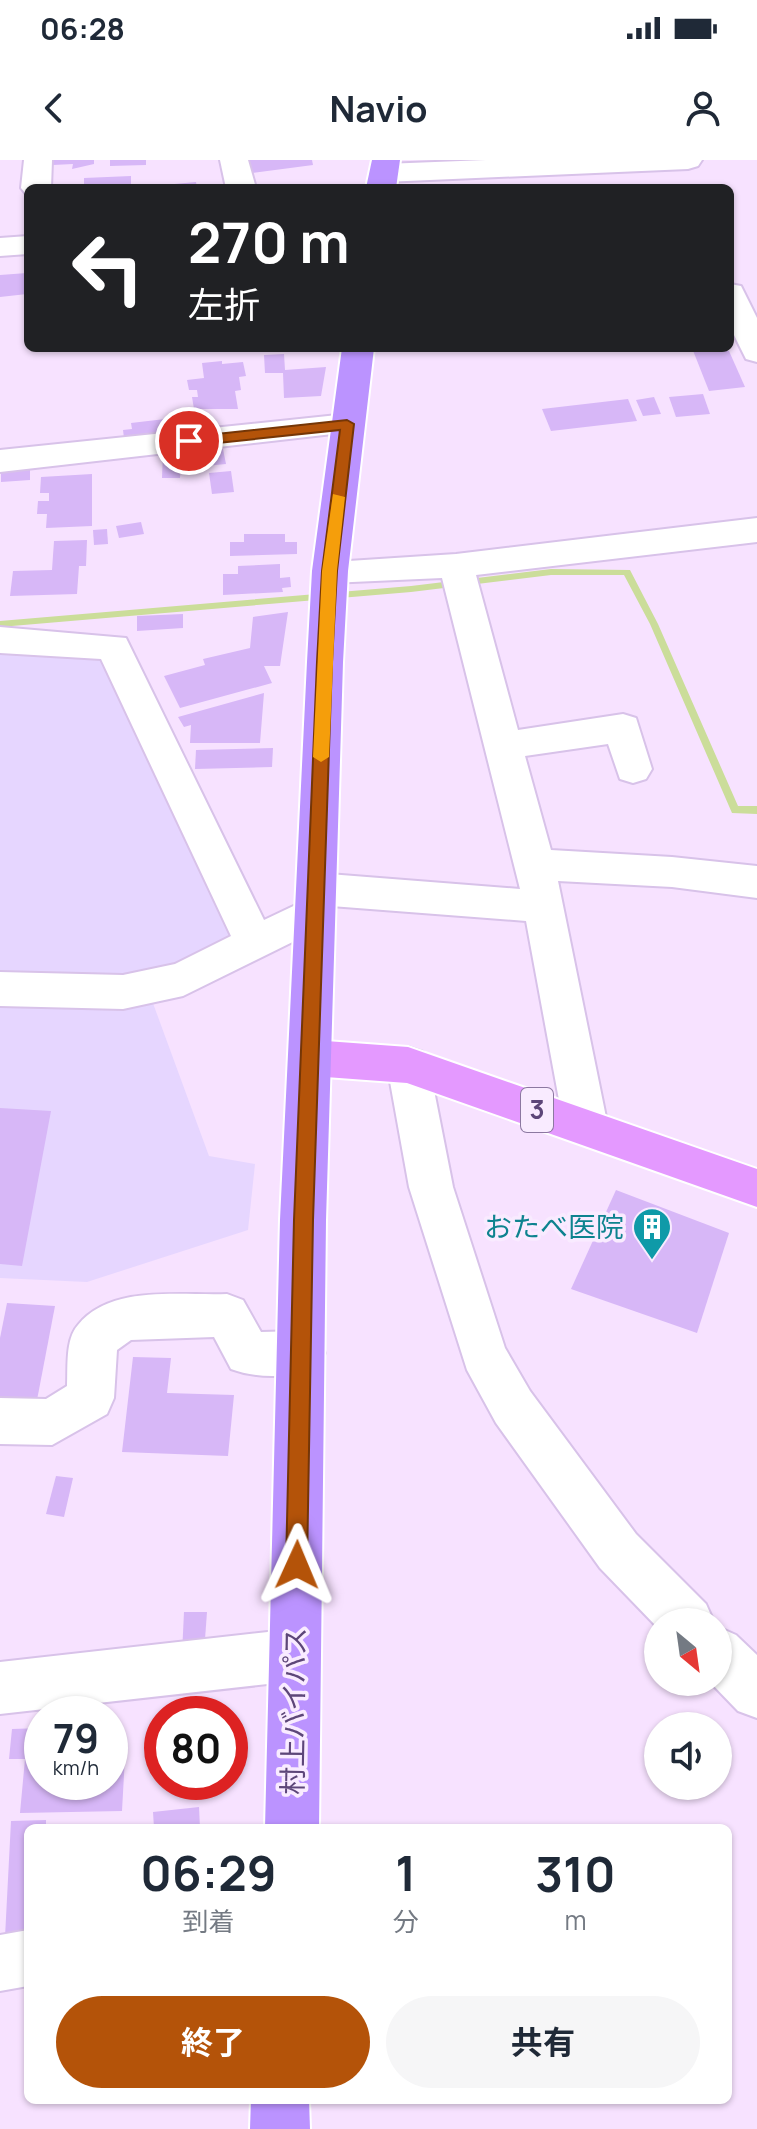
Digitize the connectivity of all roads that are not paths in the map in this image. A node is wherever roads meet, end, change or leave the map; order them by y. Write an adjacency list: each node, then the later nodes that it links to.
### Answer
1 (38, 160): 5 (street)
2 (234, 160): 6 (street)
3 (676, 160): 4 (street); 7 (street)
4 (384, 174)
5 (36, 184)
6 (240, 184)
7 (681, 184)
8 (24, 245): 9 (street)
9 (0, 247)
10 (734, 302): 12 (street)
11 (357, 352): 13 (highway, 村上バイパス)
12 (757, 352)
13 (347, 424): 14 (street); 17 (highway, 村上バイパス)
14 (0, 461)
15 (757, 530): 16 (street)
16 (456, 566): 17 (street); 19 (street)
17 (330, 571): 23 (highway, 村上バイパス)
18 (0, 640): 25 (street)
19 (503, 746): 20 (street); 21 (street)
20 (633, 769)
21 (535, 864): 22 (street); 24 (street)
22 (757, 882)
23 (316, 901): 24 (street); 25 (street); 27 (highway, 村上バイパス)
24 (543, 907): 29 (street)
25 (255, 943): 26 (street)
26 (0, 989)
27 (312, 1058): 28 (main road, 3); 31 (highway, 村上バイパス)
28 (408, 1065): 29 (main road, 3); 33 (street)
29 (586, 1127): 30 (main road, 3)
30 (757, 1188)
31 (301, 1353): 32 (street); 34 (highway, 村上バイパス)
32 (0, 1421)
33 (674, 1608)
34 (295, 1655): 36 (street); 38 (highway, 村上バイパス)
35 (732, 1667): 37 (street)
36 (0, 1688)
37 (757, 1692)
38 (292, 1824)
39 (24, 1959): 40 (street)
40 (0, 1963)
41 (280, 2104): 42 (highway)
42 (280, 2129)

